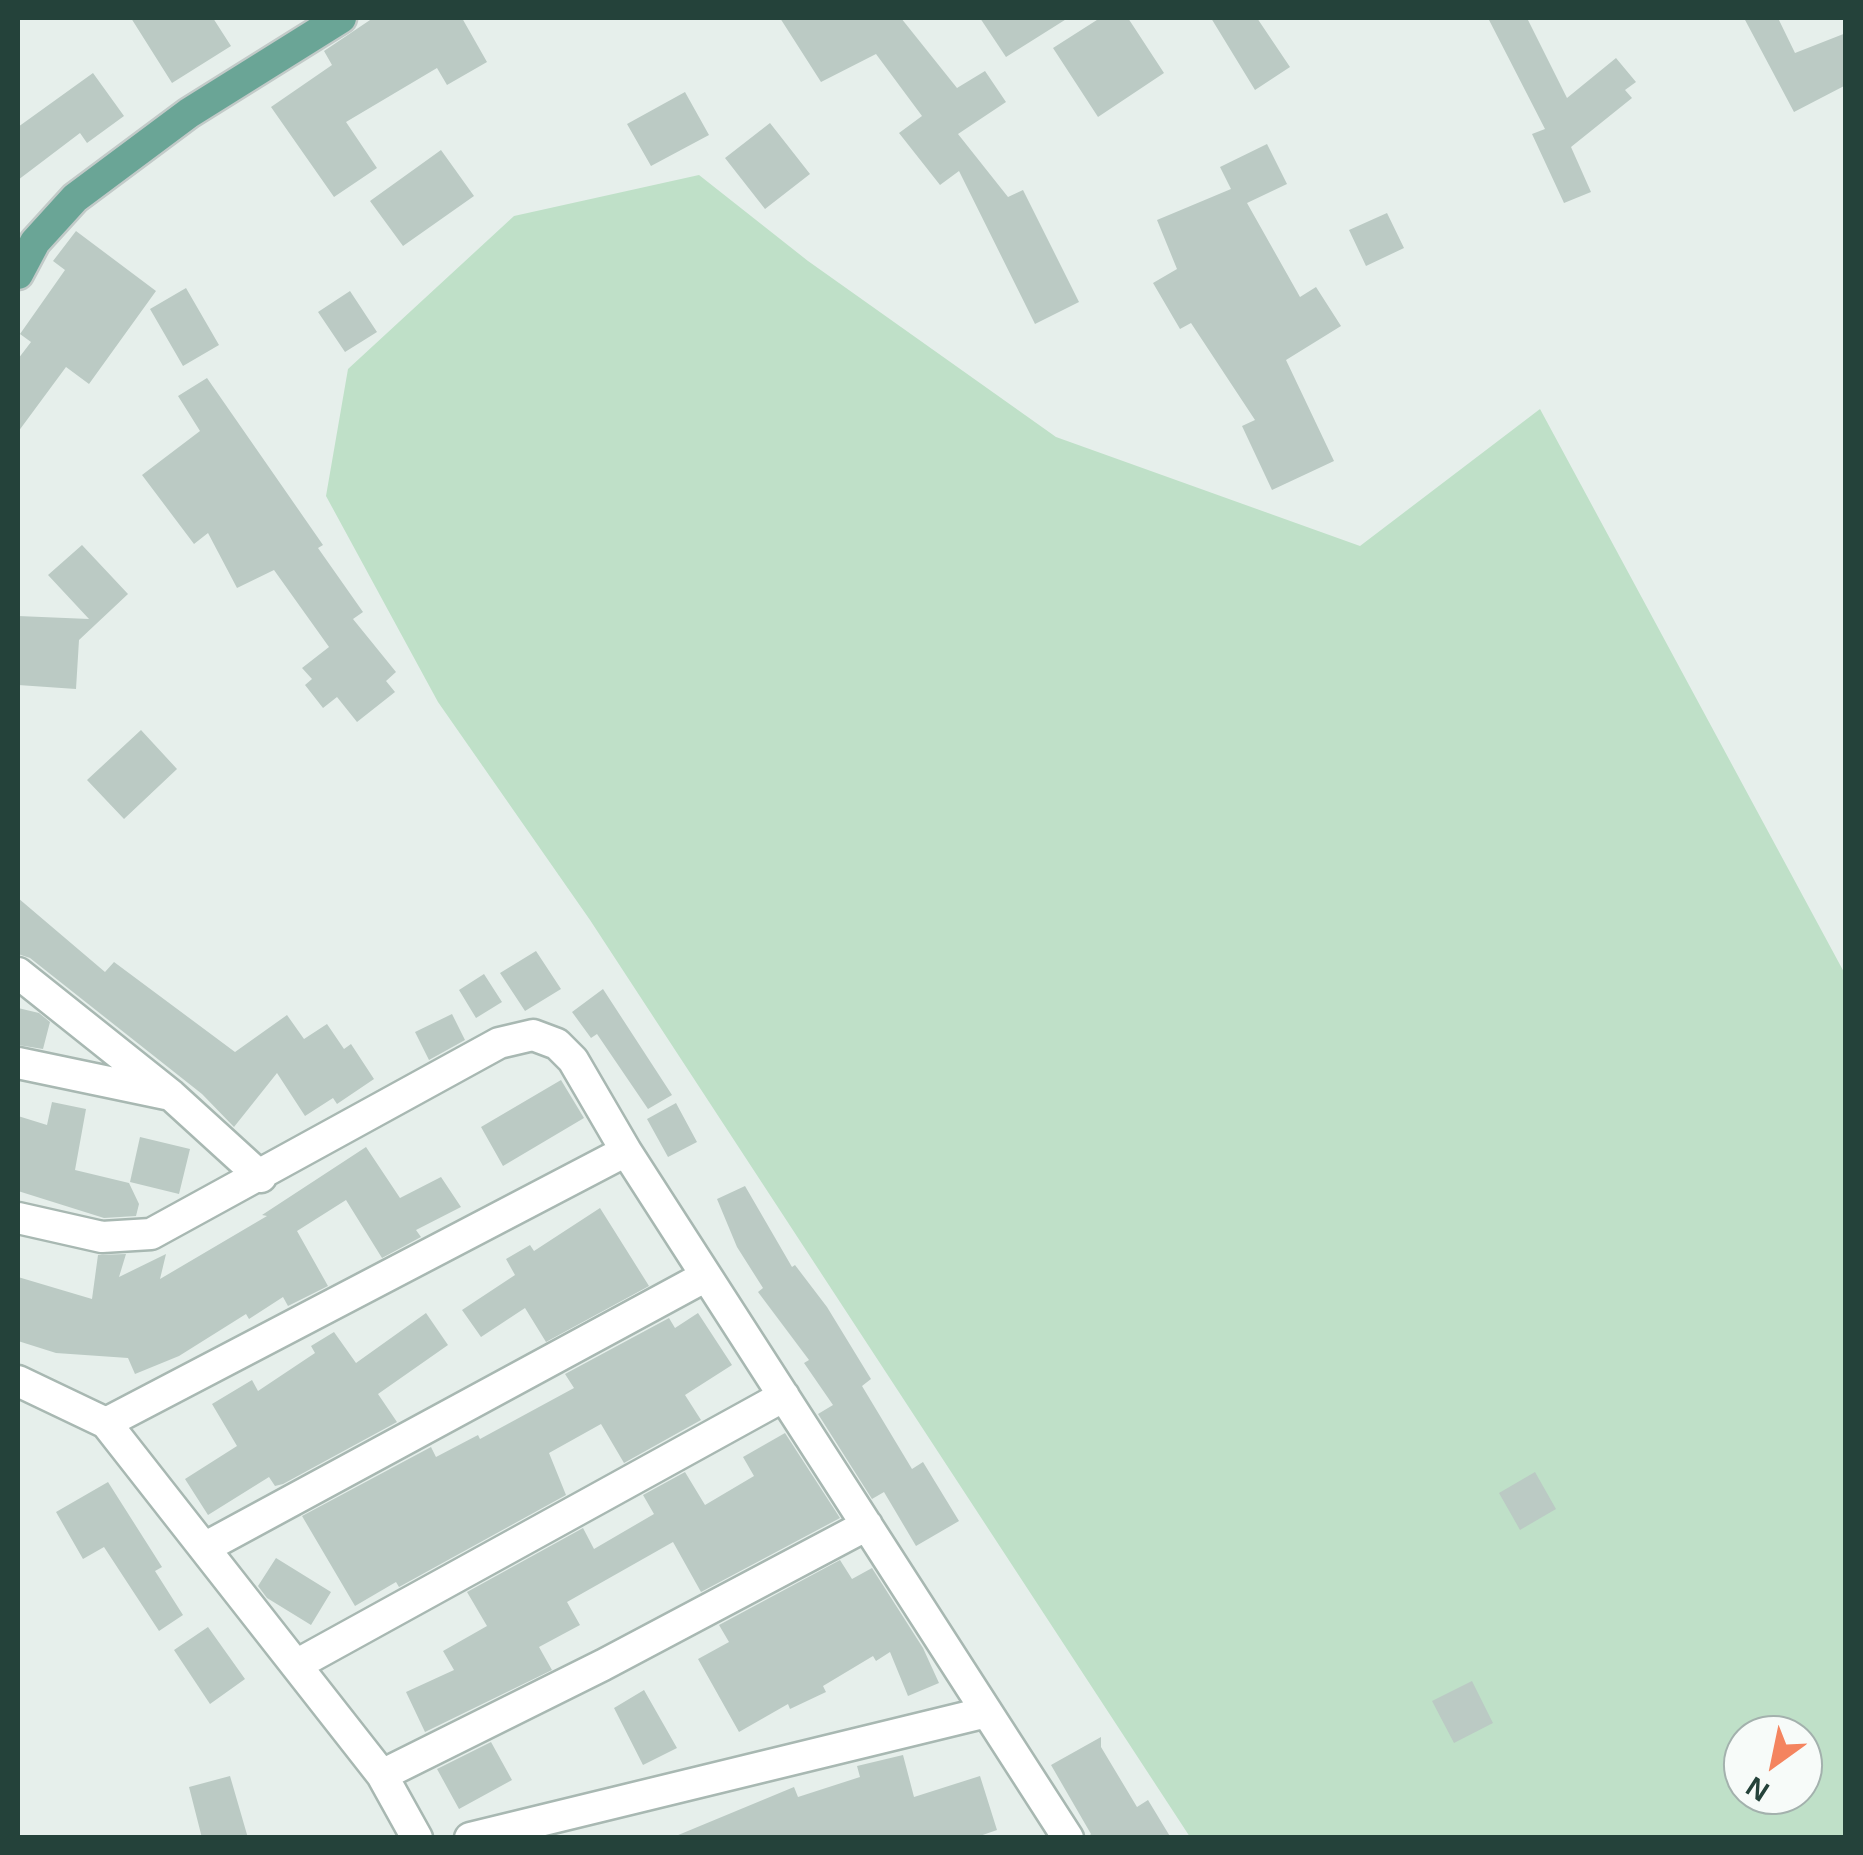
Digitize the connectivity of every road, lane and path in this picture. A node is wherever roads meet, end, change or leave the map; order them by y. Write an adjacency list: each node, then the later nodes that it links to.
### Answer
1 (341, 18): 2 (main road)
2 (18, 274)
3 (18, 973): 5 (street)
4 (18, 1063): 5 (street)
5 (171, 1095): 7 (street)
6 (626, 1151): 7 (street); 9 (street); 12 (street)
7 (261, 1176): 8 (street)
8 (18, 1218)
9 (706, 1276): 11 (street); 14 (street)
10 (18, 1381): 12 (street)
11 (784, 1396): 13 (street); 15 (street)
12 (106, 1423): 14 (street)
13 (867, 1525): 16 (street); 17 (street)
14 (206, 1547): 15 (street)
15 (296, 1664): 17 (street)
16 (987, 1712): 18 (street); 20 (street)
17 (382, 1775): 19 (street)
18 (1062, 1836)
19 (417, 1838)
20 (470, 1838)

